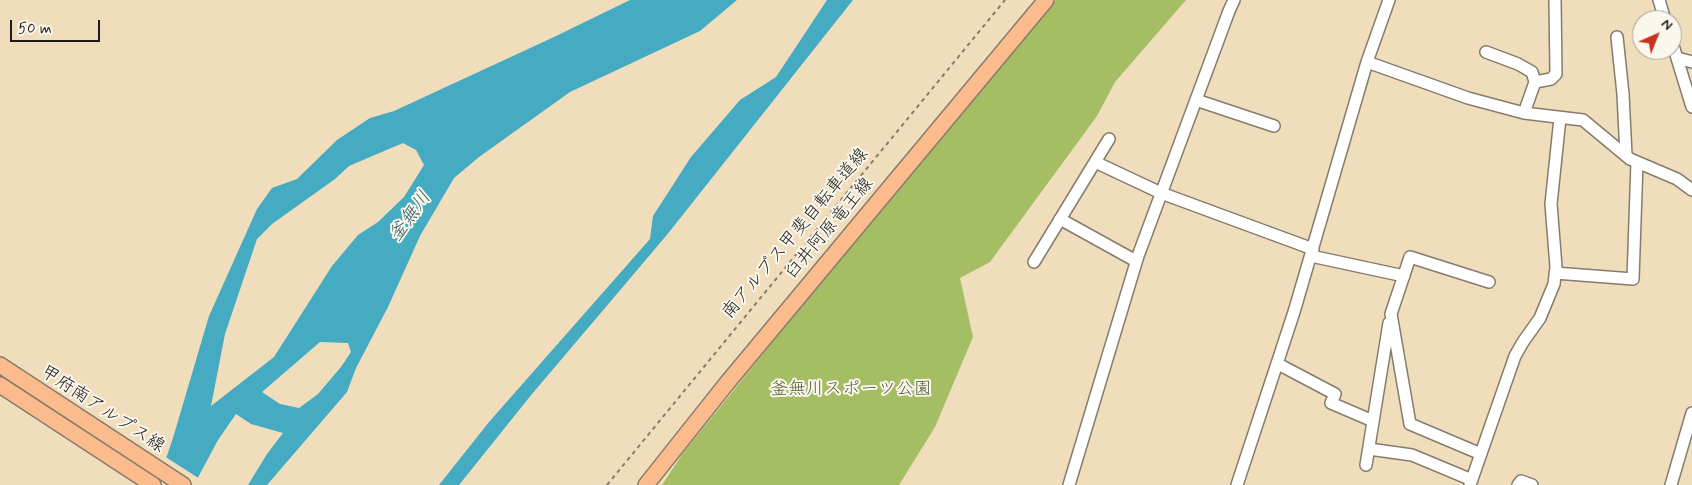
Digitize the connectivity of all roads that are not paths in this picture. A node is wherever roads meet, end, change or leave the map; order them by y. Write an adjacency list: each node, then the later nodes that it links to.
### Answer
1 (1046, 0): 37 (main road, 臼井阿原竜王線)
2 (1234, 0): 10 (street)
3 (1389, 0): 8 (street)
4 (1555, 0): 9 (street)
5 (1617, 37): 16 (street)
6 (1486, 52): 9 (street)
7 (1678, 60): 11 (street)
8 (1367, 62): 12 (street); 22 (street)
9 (1535, 82): 12 (street)
10 (1196, 100): 14 (street); 20 (street)
11 (1692, 107)
12 (1524, 112): 13 (street)
13 (1560, 118): 16 (street); 25 (street)
14 (1274, 126)
15 (1109, 140): 17 (street)
16 (1626, 155): 18 (street)
17 (1095, 162): 20 (street); 21 (street)
18 (1637, 162): 19 (street); 25 (street)
19 (1692, 190)
20 (1161, 193): 22 (street); 23 (street)
21 (1060, 219): 23 (street); 24 (street)
22 (1312, 252): 26 (street); 29 (street)
23 (1136, 261): 43 (street)
24 (1034, 262)
25 (1555, 274): 35 (street)
26 (1404, 276): 27 (street); 28 (street)
27 (1489, 282)
28 (1391, 314): 33 (street); 35 (street)
29 (1278, 364): 33 (street); 44 (street)
30 (0, 366): 40 (main road, 甲府南アルプス線)
31 (0, 385): 39 (main road, 甲府南アルプス線)
32 (1692, 413): 47 (street)
33 (1373, 421): 34 (street)
34 (1368, 449): 36 (street); 38 (street)
35 (1481, 454): 38 (street)
36 (1366, 465)
37 (658, 471): 41 (main road, 臼井阿原竜王線); 42 (main road)
38 (1471, 482)
39 (153, 485)
40 (183, 485)
41 (646, 485)
42 (650, 485)
43 (1069, 485)
44 (1237, 485)
45 (1518, 485): 46 (street)
46 (1532, 485)
47 (1671, 485)

